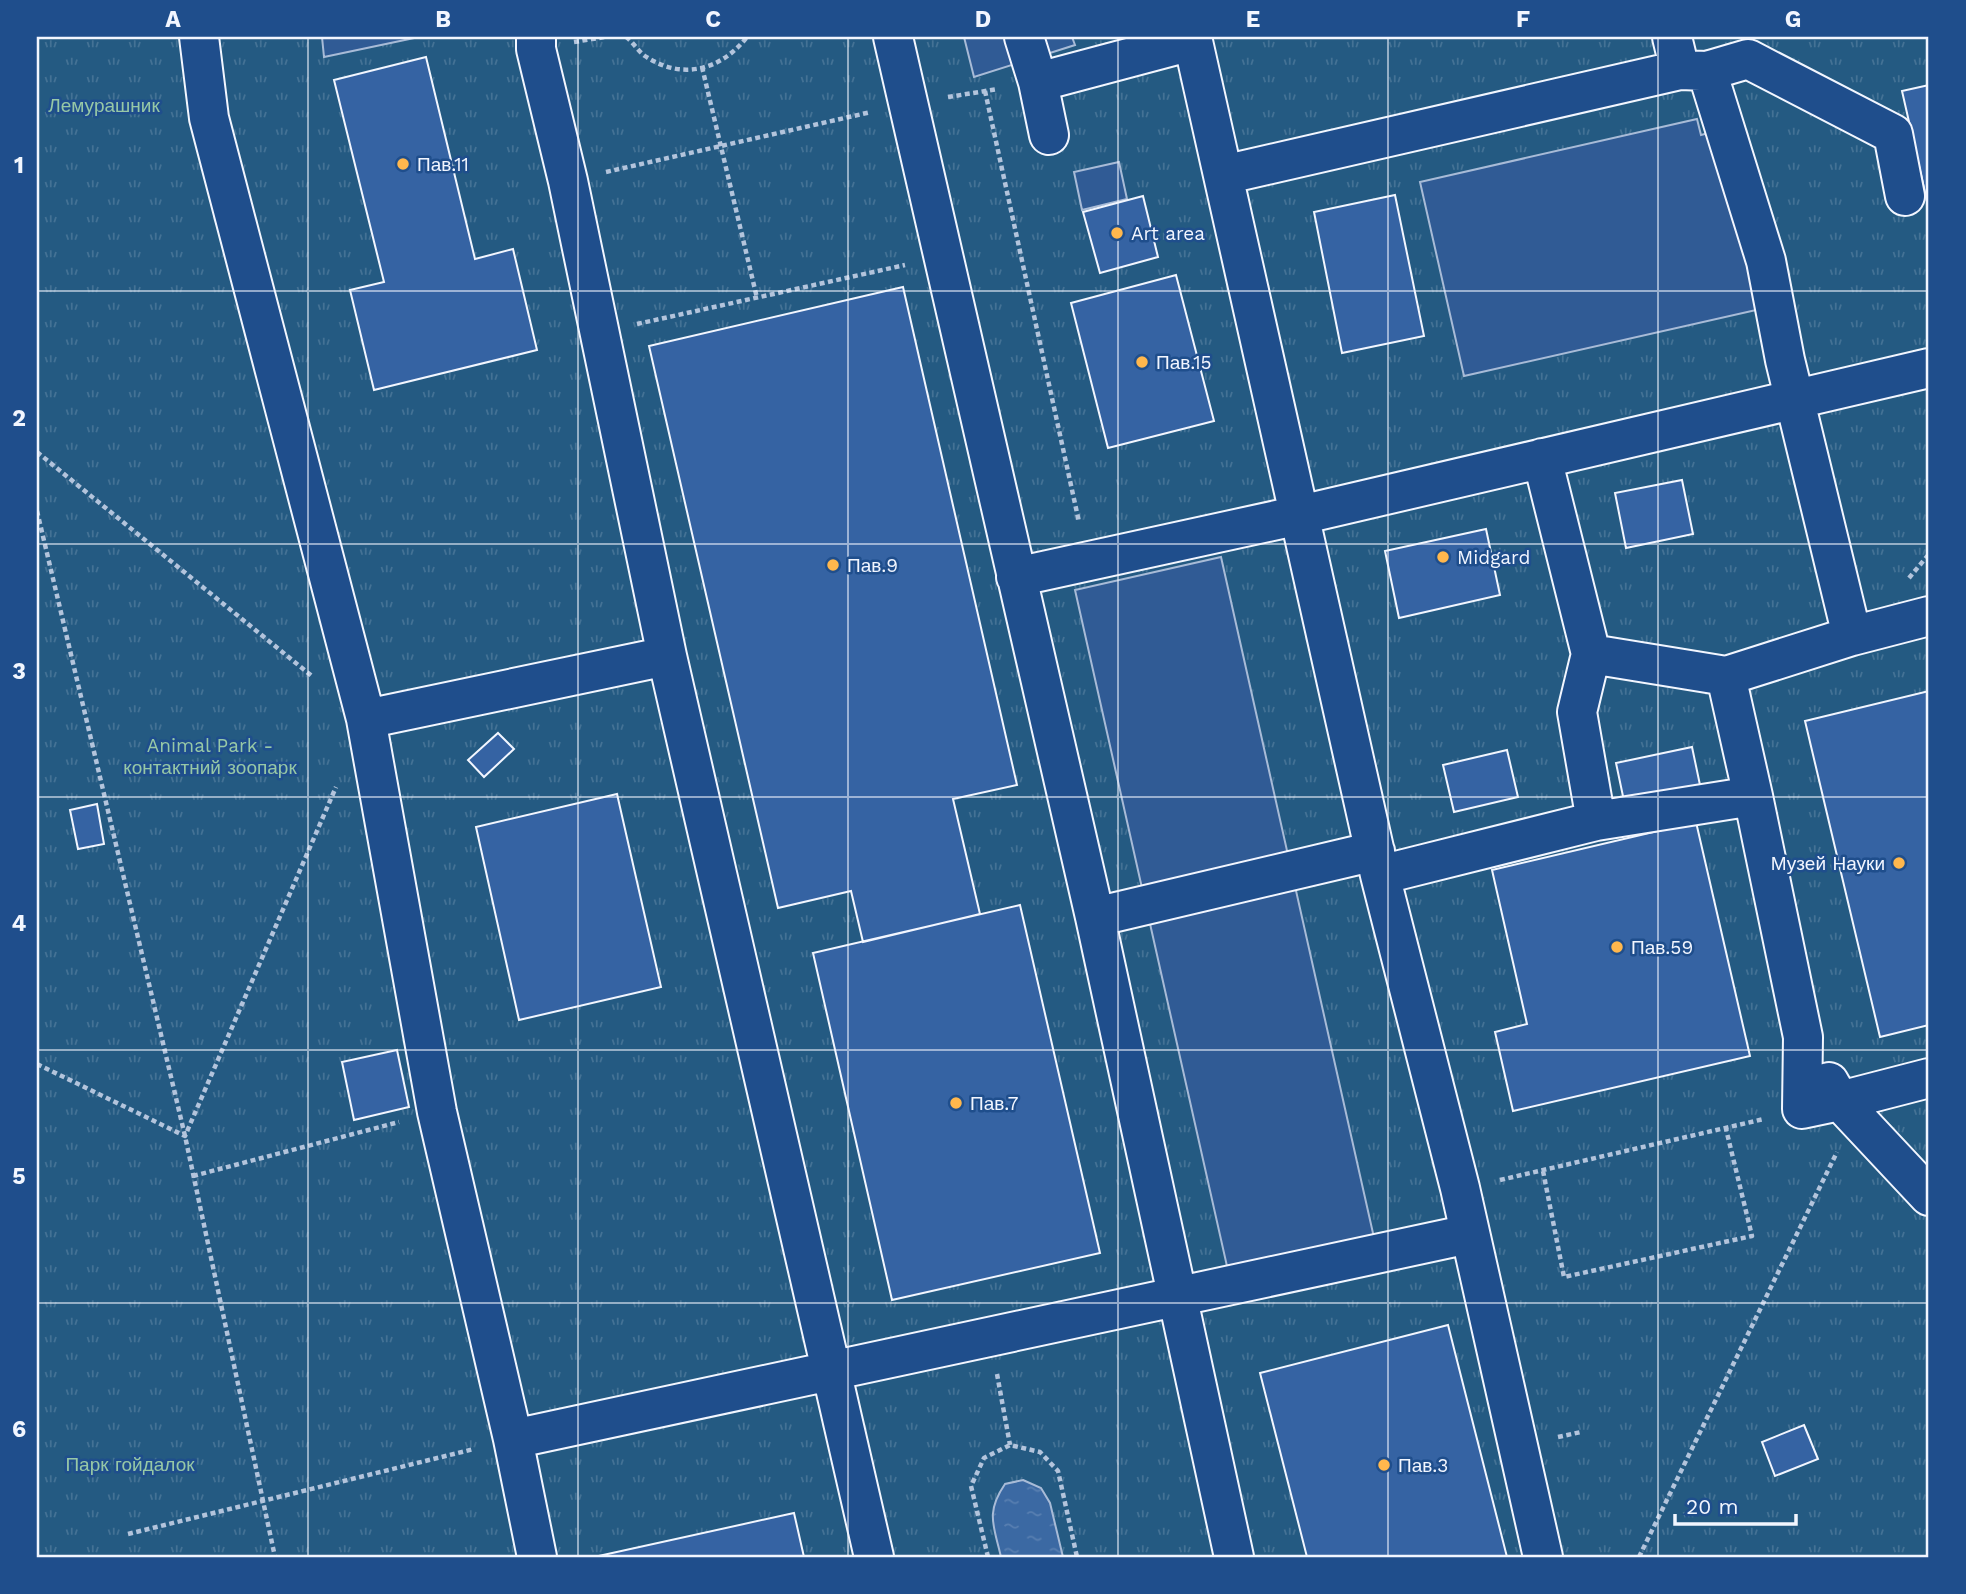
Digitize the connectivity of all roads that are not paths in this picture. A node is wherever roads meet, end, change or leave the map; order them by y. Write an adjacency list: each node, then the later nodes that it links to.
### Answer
1 (199, 37): 21 (lane)
2 (536, 37): 19 (lane)
3 (893, 37): 15 (lane)
4 (1024, 37): 7 (lane)
5 (1192, 39): 7 (lane); 9 (lane)
6 (1686, 59): 9 (lane); 10 (lane); 12 (lane)
7 (1038, 82): 8 (lane)
8 (1049, 135)
9 (1223, 174): 14 (lane)
10 (1905, 196)
11 (1929, 368): 12 (lane)
12 (1794, 400): 13 (lane); 17 (lane)
13 (1542, 458): 14 (lane); 18 (lane)
14 (1300, 514): 15 (lane); 24 (lane)
15 (1016, 577): 25 (lane)
16 (1929, 616): 17 (lane)
17 (1852, 636): 20 (lane)
18 (1591, 653): 20 (lane); 23 (lane)
19 (667, 656): 21 (lane); 32 (lane)
20 (1726, 676): 22 (lane)
21 (366, 719): 33 (lane)
22 (1754, 796): 23 (lane); 26 (lane)
23 (1596, 821): 24 (lane)
24 (1377, 863): 25 (lane); 30 (lane)
25 (1095, 917): 31 (lane)
26 (1803, 1037): 28 (lane); 28 (lane)
27 (1929, 1078): 28 (lane)
28 (1847, 1109): 29 (lane)
29 (1929, 1196)
30 (1469, 1234): 31 (lane); 37 (lane)
31 (1177, 1297): 32 (lane); 36 (lane)
32 (830, 1371): 33 (lane); 35 (lane)
33 (513, 1439): 34 (lane)
34 (537, 1557)
35 (873, 1557)
36 (1234, 1557)
37 (1543, 1557)

